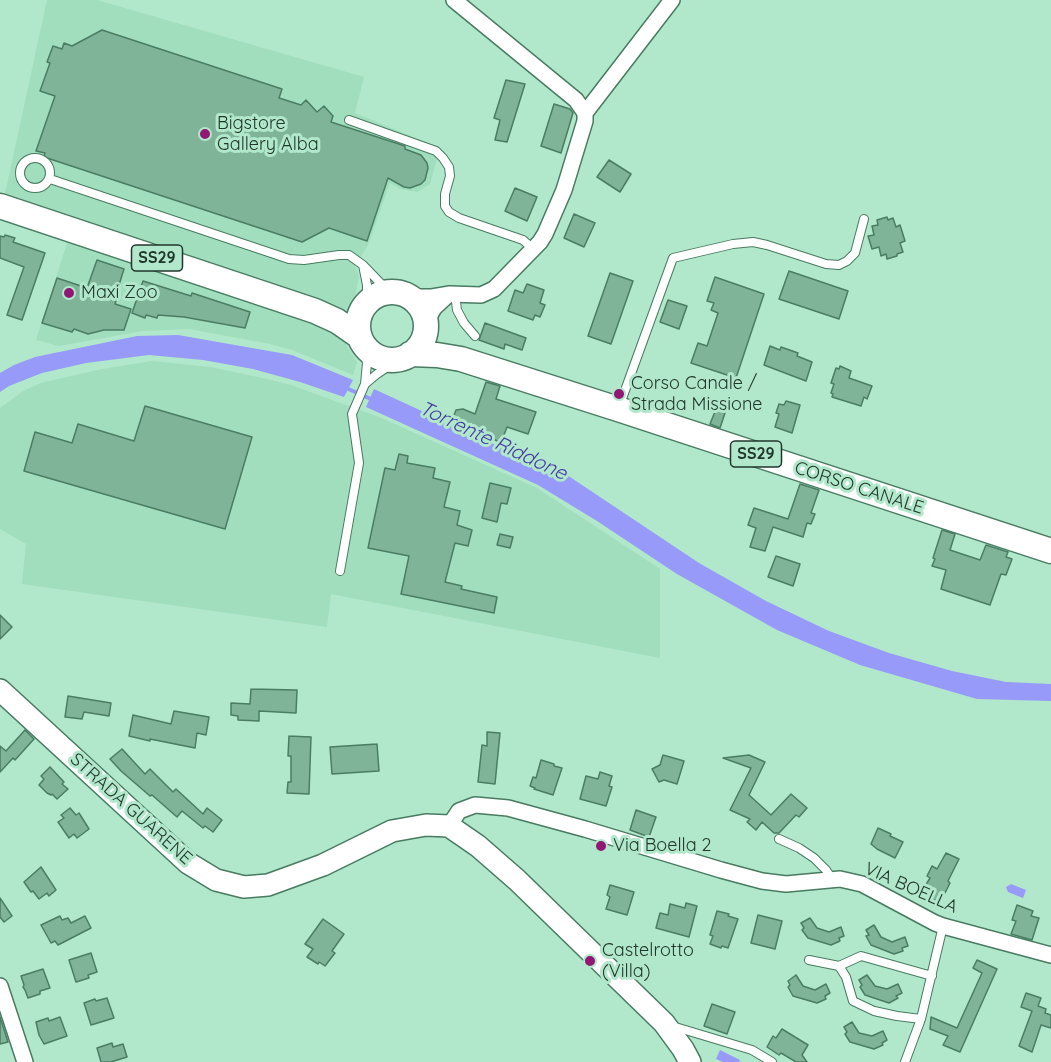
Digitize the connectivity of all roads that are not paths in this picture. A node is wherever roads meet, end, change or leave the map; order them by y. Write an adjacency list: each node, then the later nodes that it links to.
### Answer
1 (454, 0): 3 (street)
2 (672, 0): 3 (street)
3 (585, 113): 8 (street)
4 (349, 120): 8 (lane)
5 (50, 179): 5 (lane); 9 (lane)
6 (0, 206): 13 (main road, CORSO CANALE / SS29)
7 (864, 219): 20 (lane)
8 (533, 249): 10 (street)
9 (363, 265): 11 (lane); 12 (lane)
10 (453, 294): 11 (street); 14 (street); 15 (lane)
11 (400, 295): 12 (main road, CORSO CANALE); 14 (main road, CORSO CANALE)
12 (365, 306): 13 (main road, CORSO CANALE); 16 (main road)
13 (315, 311): 16 (main road, CORSO CANALE)
14 (425, 326): 17 (main road); 18 (main road, CORSO CANALE / SS29)
15 (475, 336)
16 (362, 341): 17 (main road, CORSO CANALE); 19 (lane)
17 (404, 357): 18 (main road, CORSO CANALE / SS29); 19 (lane)
18 (461, 359): 20 (main road, CORSO CANALE / SS29)
19 (365, 384): 22 (lane)
20 (618, 409): 21 (main road, CORSO CANALE / SS29)
21 (1051, 551)
22 (340, 571)
23 (0, 690): 24 (main road, STRADA GUARENE)
24 (449, 826): 26 (street, VIA BOELLA); 34 (main road)
25 (779, 839): 26 (lane)
26 (832, 879): 27 (street, VIA BOELLA)
27 (943, 926): 28 (street, VIA BOELLA); 31 (lane)
28 (1051, 955)
29 (809, 960): 30 (lane)
30 (839, 966): 31 (lane); 33 (lane)
31 (932, 976): 33 (lane)
32 (0, 986): 35 (street)
33 (921, 1019): 38 (lane)
34 (664, 1023): 36 (main road); 37 (lane)
35 (25, 1062)
36 (690, 1062)
37 (772, 1062)
38 (905, 1062)

